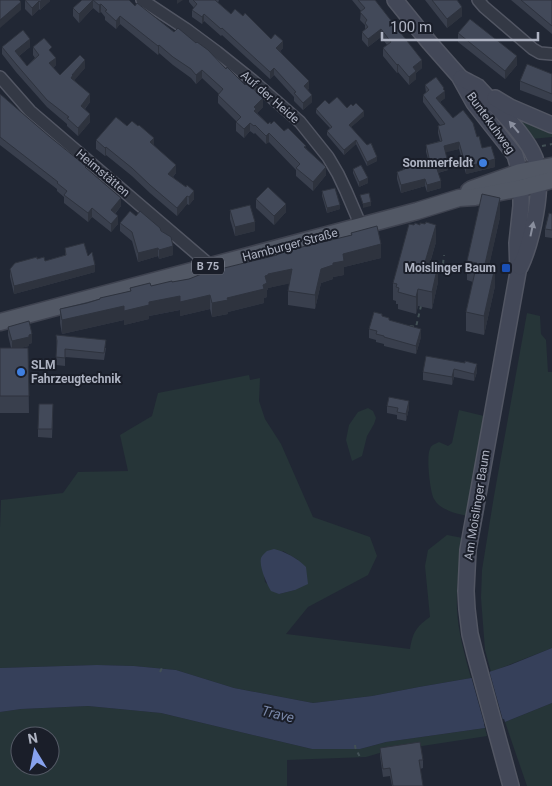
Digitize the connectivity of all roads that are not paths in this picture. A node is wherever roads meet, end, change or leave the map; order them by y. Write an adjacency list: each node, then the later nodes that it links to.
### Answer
1 (142, 0): 11 (street, Auf der Heide)
2 (395, 0): 5 (main road, Buntekuhweg)
3 (478, 0): 4 (street)
4 (552, 54)
5 (459, 76): 7 (main road, Buntekuhweg); 10 (main road, Buntekuhweg)
6 (0, 77): 12 (street, Heimstätten)
7 (478, 87): 8 (main road); 9 (main road, Buntekuhweg, one-way to 7)
8 (552, 125)
9 (545, 175): 10 (main road, Hamburger Straße / B 75); 13 (main road, Am Moislinger Baum, one-way to 9)
10 (520, 180): 11 (main road, Hamburger Straße / B 75); 13 (main road, Am Moislinger Baum)
11 (361, 226): 12 (main road, Hamburger Straße / B 75)
12 (211, 266): 14 (main road, Hamburger Straße / B 75)
13 (518, 272): 15 (main road, Am Moislinger Baum)
14 (0, 322)
15 (511, 786)

